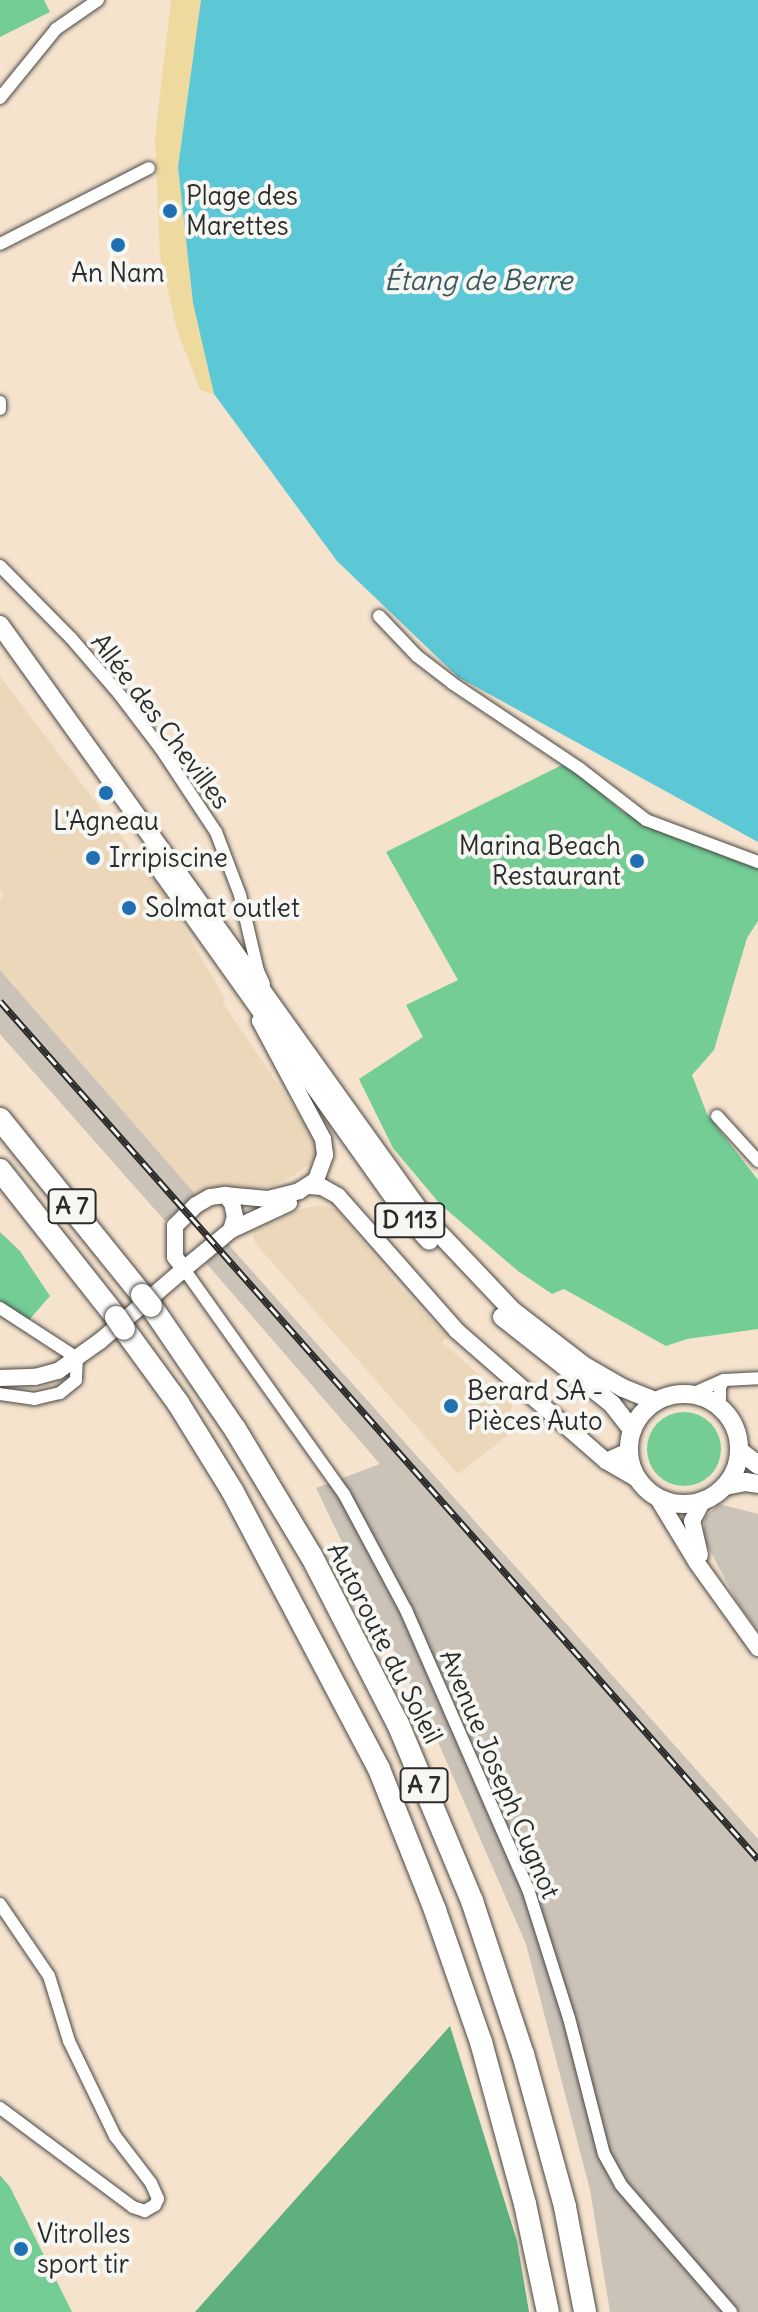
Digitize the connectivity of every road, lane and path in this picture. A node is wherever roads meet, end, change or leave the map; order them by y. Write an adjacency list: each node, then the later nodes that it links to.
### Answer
1 (98, 0): 2 (street)
2 (0, 98)
3 (149, 168): 4 (street)
4 (0, 244)
5 (0, 402): 6 (street)
6 (0, 409)
7 (0, 566): 13 (street, Allée des Chevilles)
8 (379, 616): 11 (street)
9 (0, 625): 13 (main road, D 113)
10 (0, 646): 12 (main road, D 113)
11 (758, 862)
12 (233, 970): 18 (main road); 32 (main road, D 113)
13 (280, 1015): 30 (main road, D 113)
14 (717, 1116): 16 (street)
15 (0, 1119): 47 (highway, Autoroute du Soleil / A 7)
16 (758, 1161)
17 (0, 1170): 46 (highway, A 7)
18 (309, 1186): 19 (main road); 20 (main road)
19 (225, 1195): 21 (main road); 22 (main road)
20 (345, 1203): 21 (main road); 35 (main road)
21 (231, 1230): 22 (main road)
22 (184, 1269): 24 (main road); 48 (street, Avenue Joseph Cugnot)
23 (0, 1308): 24 (street)
24 (77, 1358): 25 (main road); 28 (street)
25 (0, 1378)
26 (758, 1378): 27 (street)
27 (724, 1380): 29 (street); 31 (street)
28 (0, 1394)
29 (692, 1394): 30 (main road); 31 (main road)
30 (656, 1401): 32 (main road)
31 (720, 1406): 34 (main road)
32 (632, 1430): 33 (main road)
33 (628, 1451): 35 (main road); 37 (main road)
34 (740, 1451): 36 (main road); 39 (main road)
35 (606, 1461): 37 (main road)
36 (758, 1465)
37 (636, 1478): 40 (main road)
38 (758, 1484): 39 (main road)
39 (725, 1486): 41 (main road)
40 (657, 1497): 41 (main road); 42 (main road)
41 (702, 1502): 42 (main road)
42 (719, 1592): 43 (main road)
43 (758, 1648)
44 (0, 1904): 45 (street)
45 (0, 2108)
46 (548, 2312)
47 (585, 2312)
48 (731, 2312)

